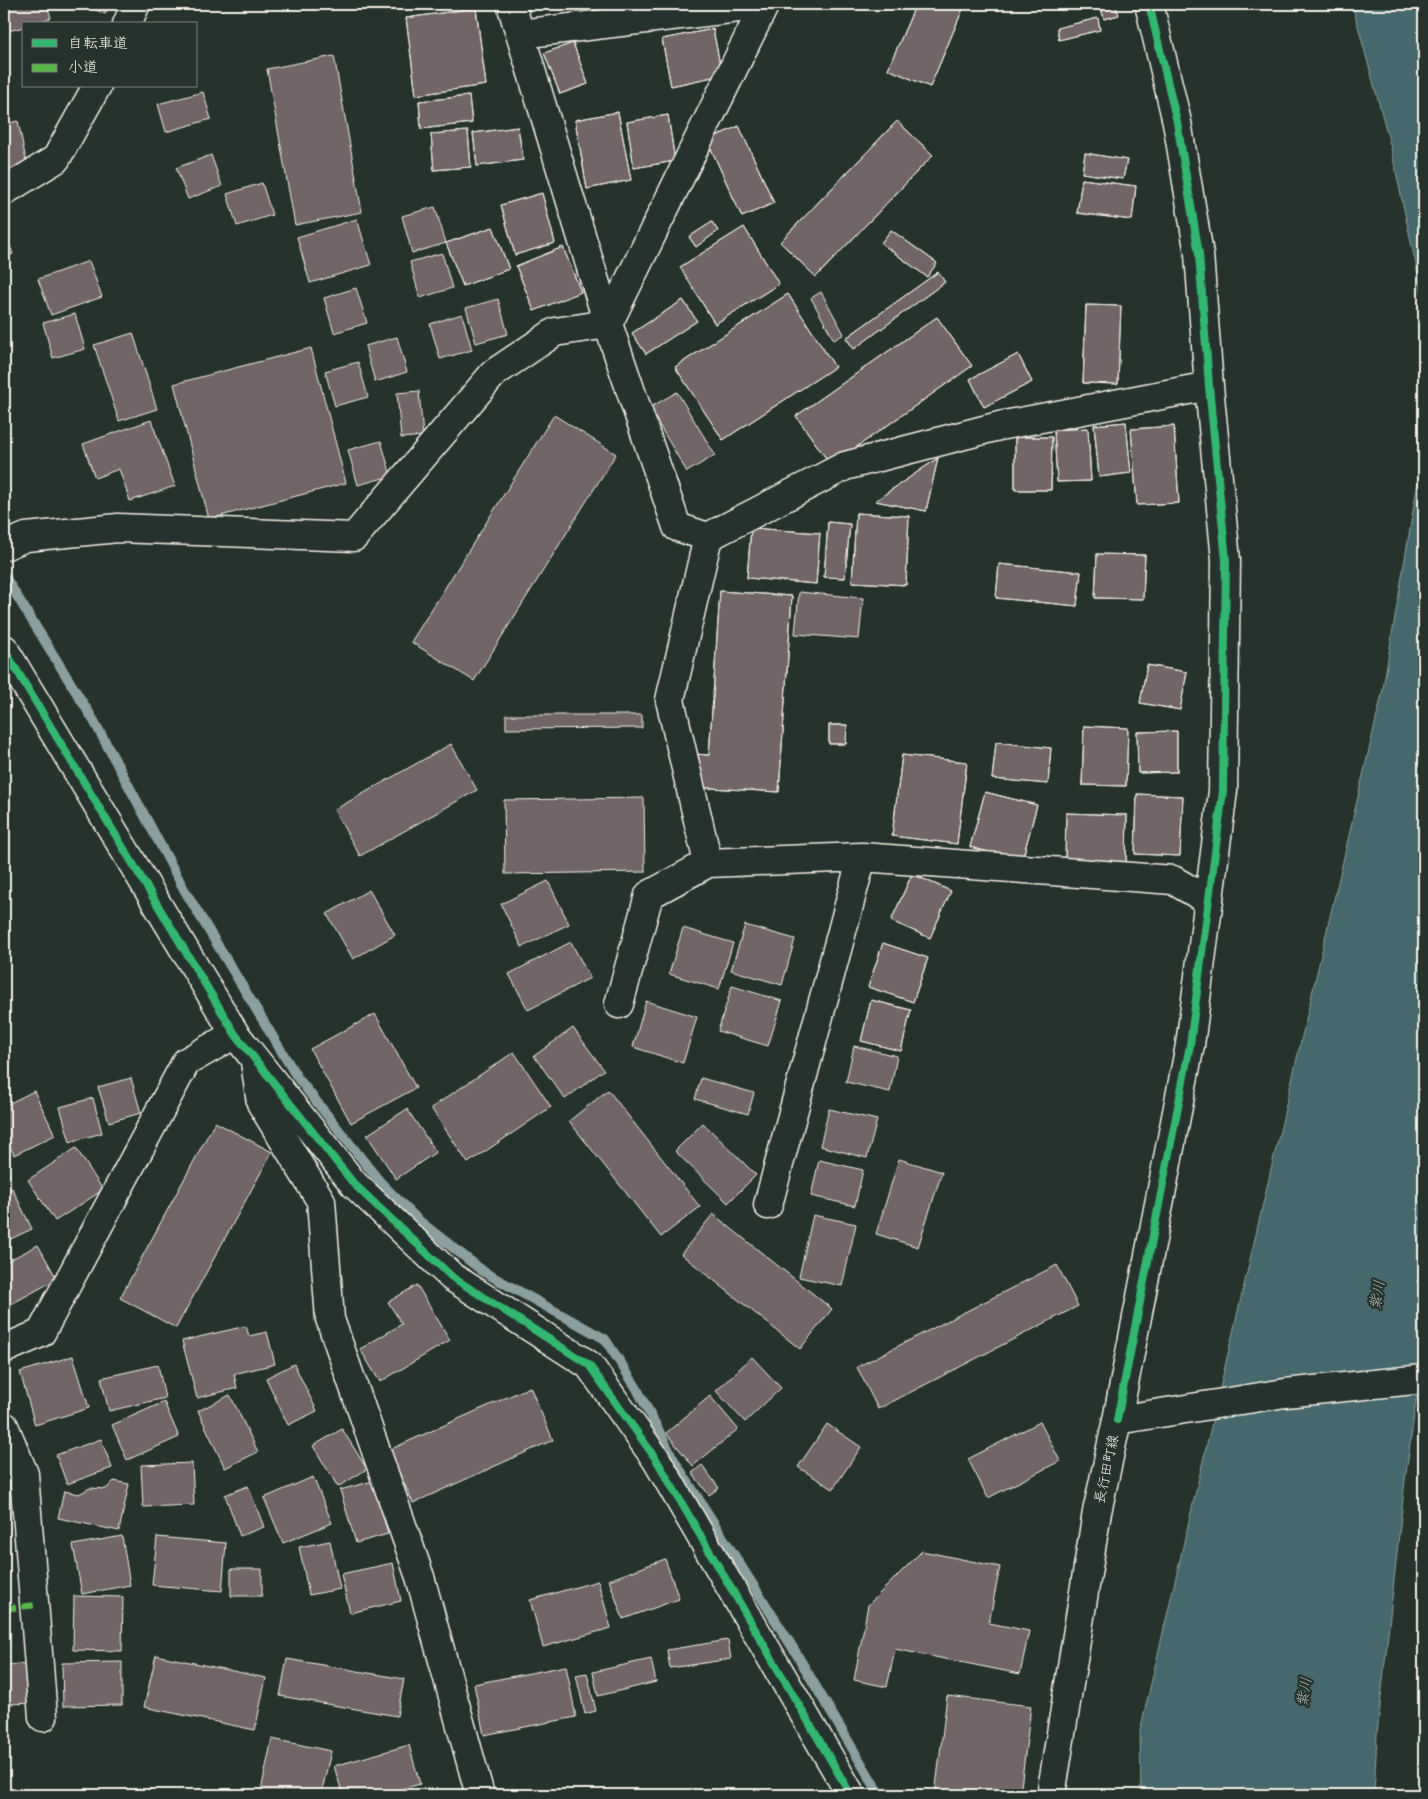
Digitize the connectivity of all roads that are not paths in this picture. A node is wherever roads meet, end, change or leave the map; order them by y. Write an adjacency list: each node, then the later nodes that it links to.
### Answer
1 (136, 4): 5 (street)
2 (511, 4): 6 (street)
3 (1149, 4): 10 (street)
4 (765, 5): 6 (street); 9 (street)
5 (128, 22)
6 (520, 34): 9 (street)
7 (96, 88): 8 (street)
8 (4, 191)
9 (608, 324): 11 (street); 12 (street)
10 (1210, 386): 11 (street); 16 (street)
11 (708, 537): 15 (street)
12 (4, 546)
13 (4, 649): 18 (street)
14 (862, 857): 15 (street); 16 (street); 20 (street)
15 (708, 863): 17 (street)
16 (1209, 901): 23 (street)
17 (619, 1004)
18 (234, 1034): 19 (street); 21 (street)
19 (254, 1060): 26 (street); 27 (street)
20 (768, 1205)
21 (4, 1349)
22 (1424, 1378): 23 (street, 長行田町線)
23 (1118, 1420): 28 (street, 長行田町線)
24 (4, 1426): 25 (street)
25 (44, 1717)
26 (480, 1795)
27 (851, 1795)
28 (1051, 1795)

